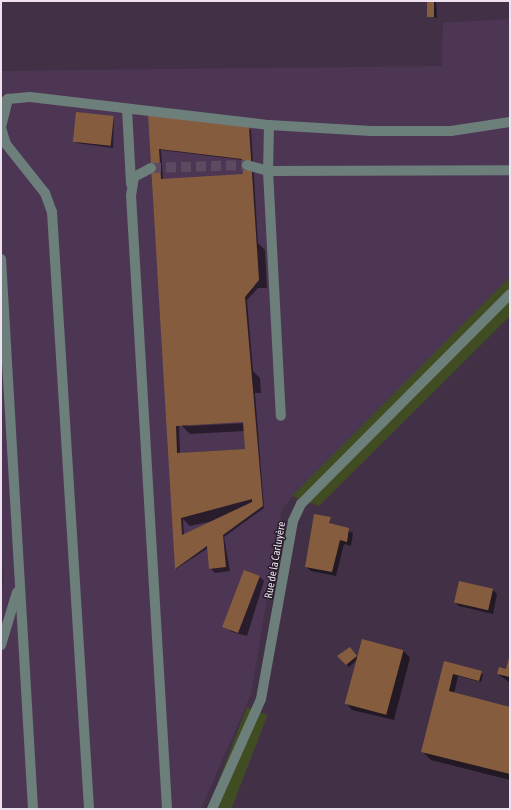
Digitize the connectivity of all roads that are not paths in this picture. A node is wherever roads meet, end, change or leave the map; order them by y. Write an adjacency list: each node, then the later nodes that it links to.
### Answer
1 (4, 102): 2 (street); 5 (street)
2 (127, 109): 4 (street); 10 (street)
3 (510, 122): 4 (street)
4 (269, 125): 9 (street)
5 (1, 127): 17 (street)
6 (247, 165): 9 (street)
7 (152, 168): 10 (street)
8 (510, 170): 9 (street)
9 (268, 171): 13 (street)
10 (131, 184): 18 (street)
11 (1, 259): 14 (street)
12 (510, 294): 19 (street, Rue de la Carluyère)
13 (281, 416)
14 (19, 578): 15 (street); 16 (street)
15 (1, 645)
16 (33, 809)
17 (89, 809)
18 (168, 809)
19 (212, 809)

